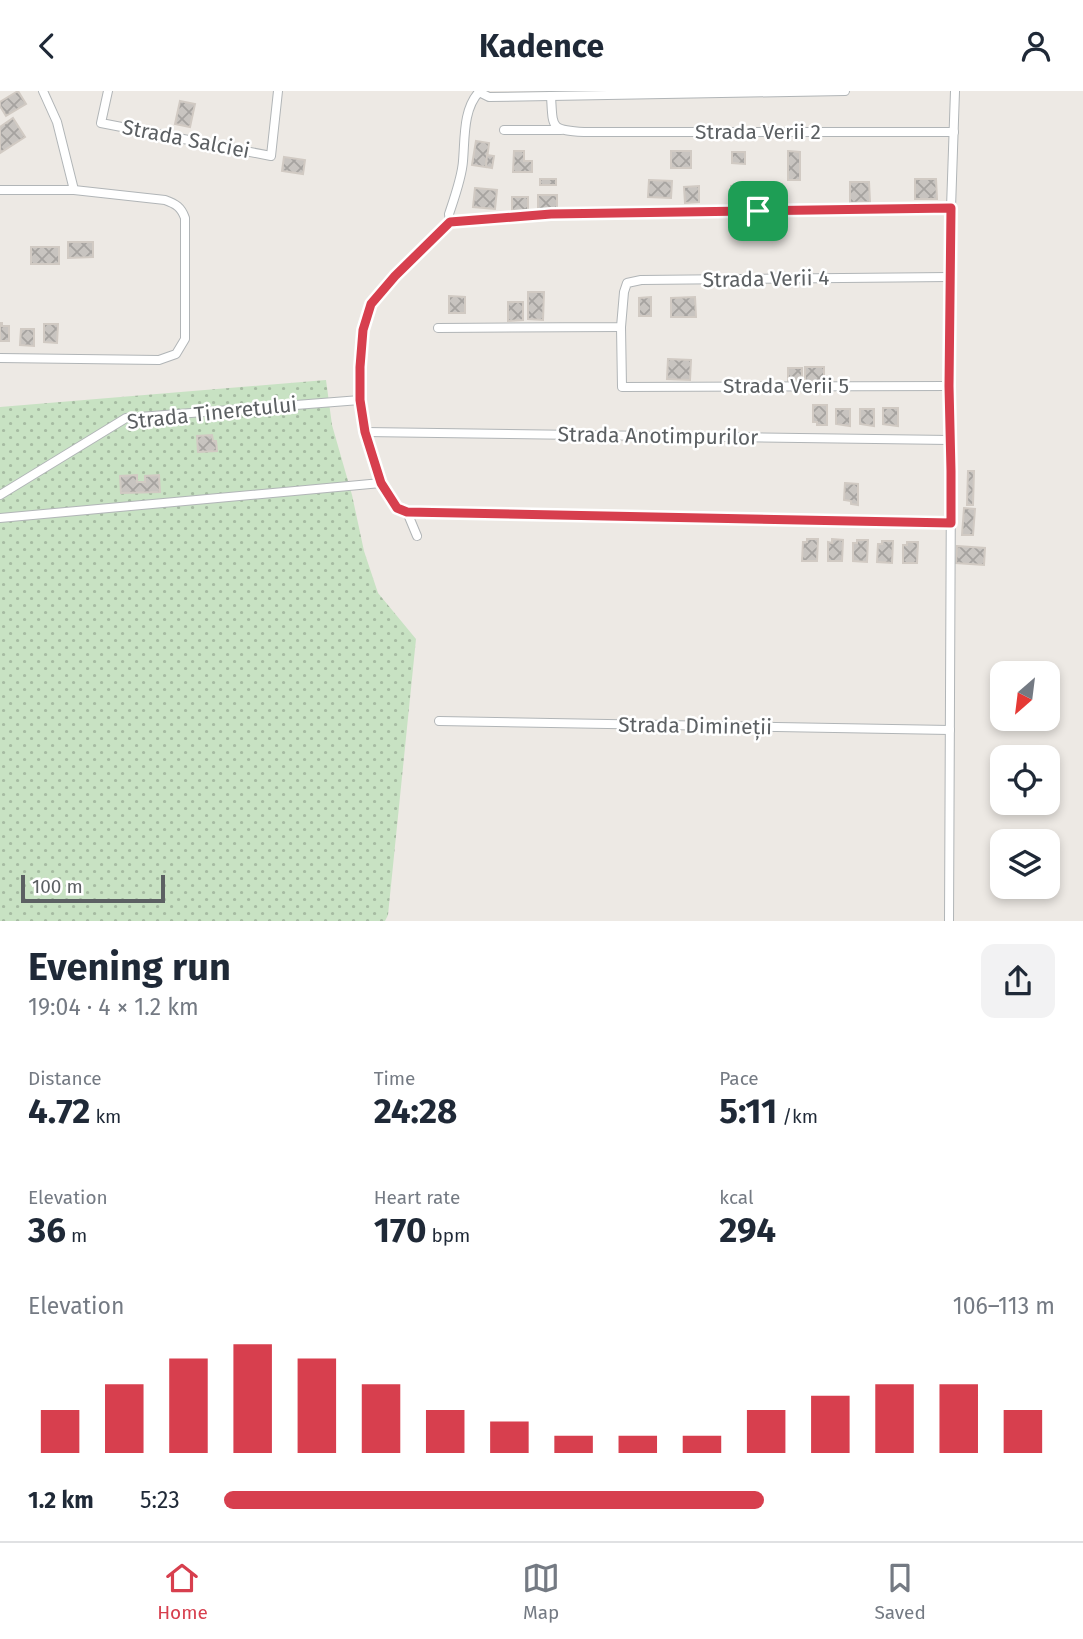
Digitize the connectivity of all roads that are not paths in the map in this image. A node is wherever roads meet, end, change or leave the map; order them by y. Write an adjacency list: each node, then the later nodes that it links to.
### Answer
1 (43, 91): 12 (street)
2 (108, 91): 3 (street, Strada Salciei)
3 (278, 91)
4 (845, 91): 7 (street)
5 (955, 91): 10 (street)
6 (479, 92): 7 (street); 14 (street)
7 (551, 96): 9 (street)
8 (505, 130): 9 (street, Strada Verii 2)
9 (561, 130): 10 (street, Strada Verii 2)
10 (954, 132): 13 (street)
11 (0, 190): 12 (street)
12 (74, 190): 18 (street)
13 (951, 208): 14 (street); 15 (street)
14 (450, 222): 21 (street)
15 (950, 277): 16 (street, Strada Verii 4); 19 (street)
16 (621, 327): 17 (street); 20 (street, Strada Verii 4)
17 (438, 328)
18 (0, 358)
19 (949, 386): 20 (street, Strada Verii 5); 23 (street)
20 (622, 387)
21 (360, 400): 22 (street); 25 (street, Strada Tineretului)
22 (365, 432): 23 (street, Strada Anotimpurilor); 24 (street)
23 (950, 440): 28 (street)
24 (381, 483): 26 (street); 27 (street)
25 (0, 495)
26 (407, 512): 28 (street); 29 (street)
27 (0, 518)
28 (951, 523): 31 (street)
29 (417, 536)
30 (439, 721): 31 (street, Strada Dimineții)
31 (950, 730): 32 (street)
32 (949, 921)

